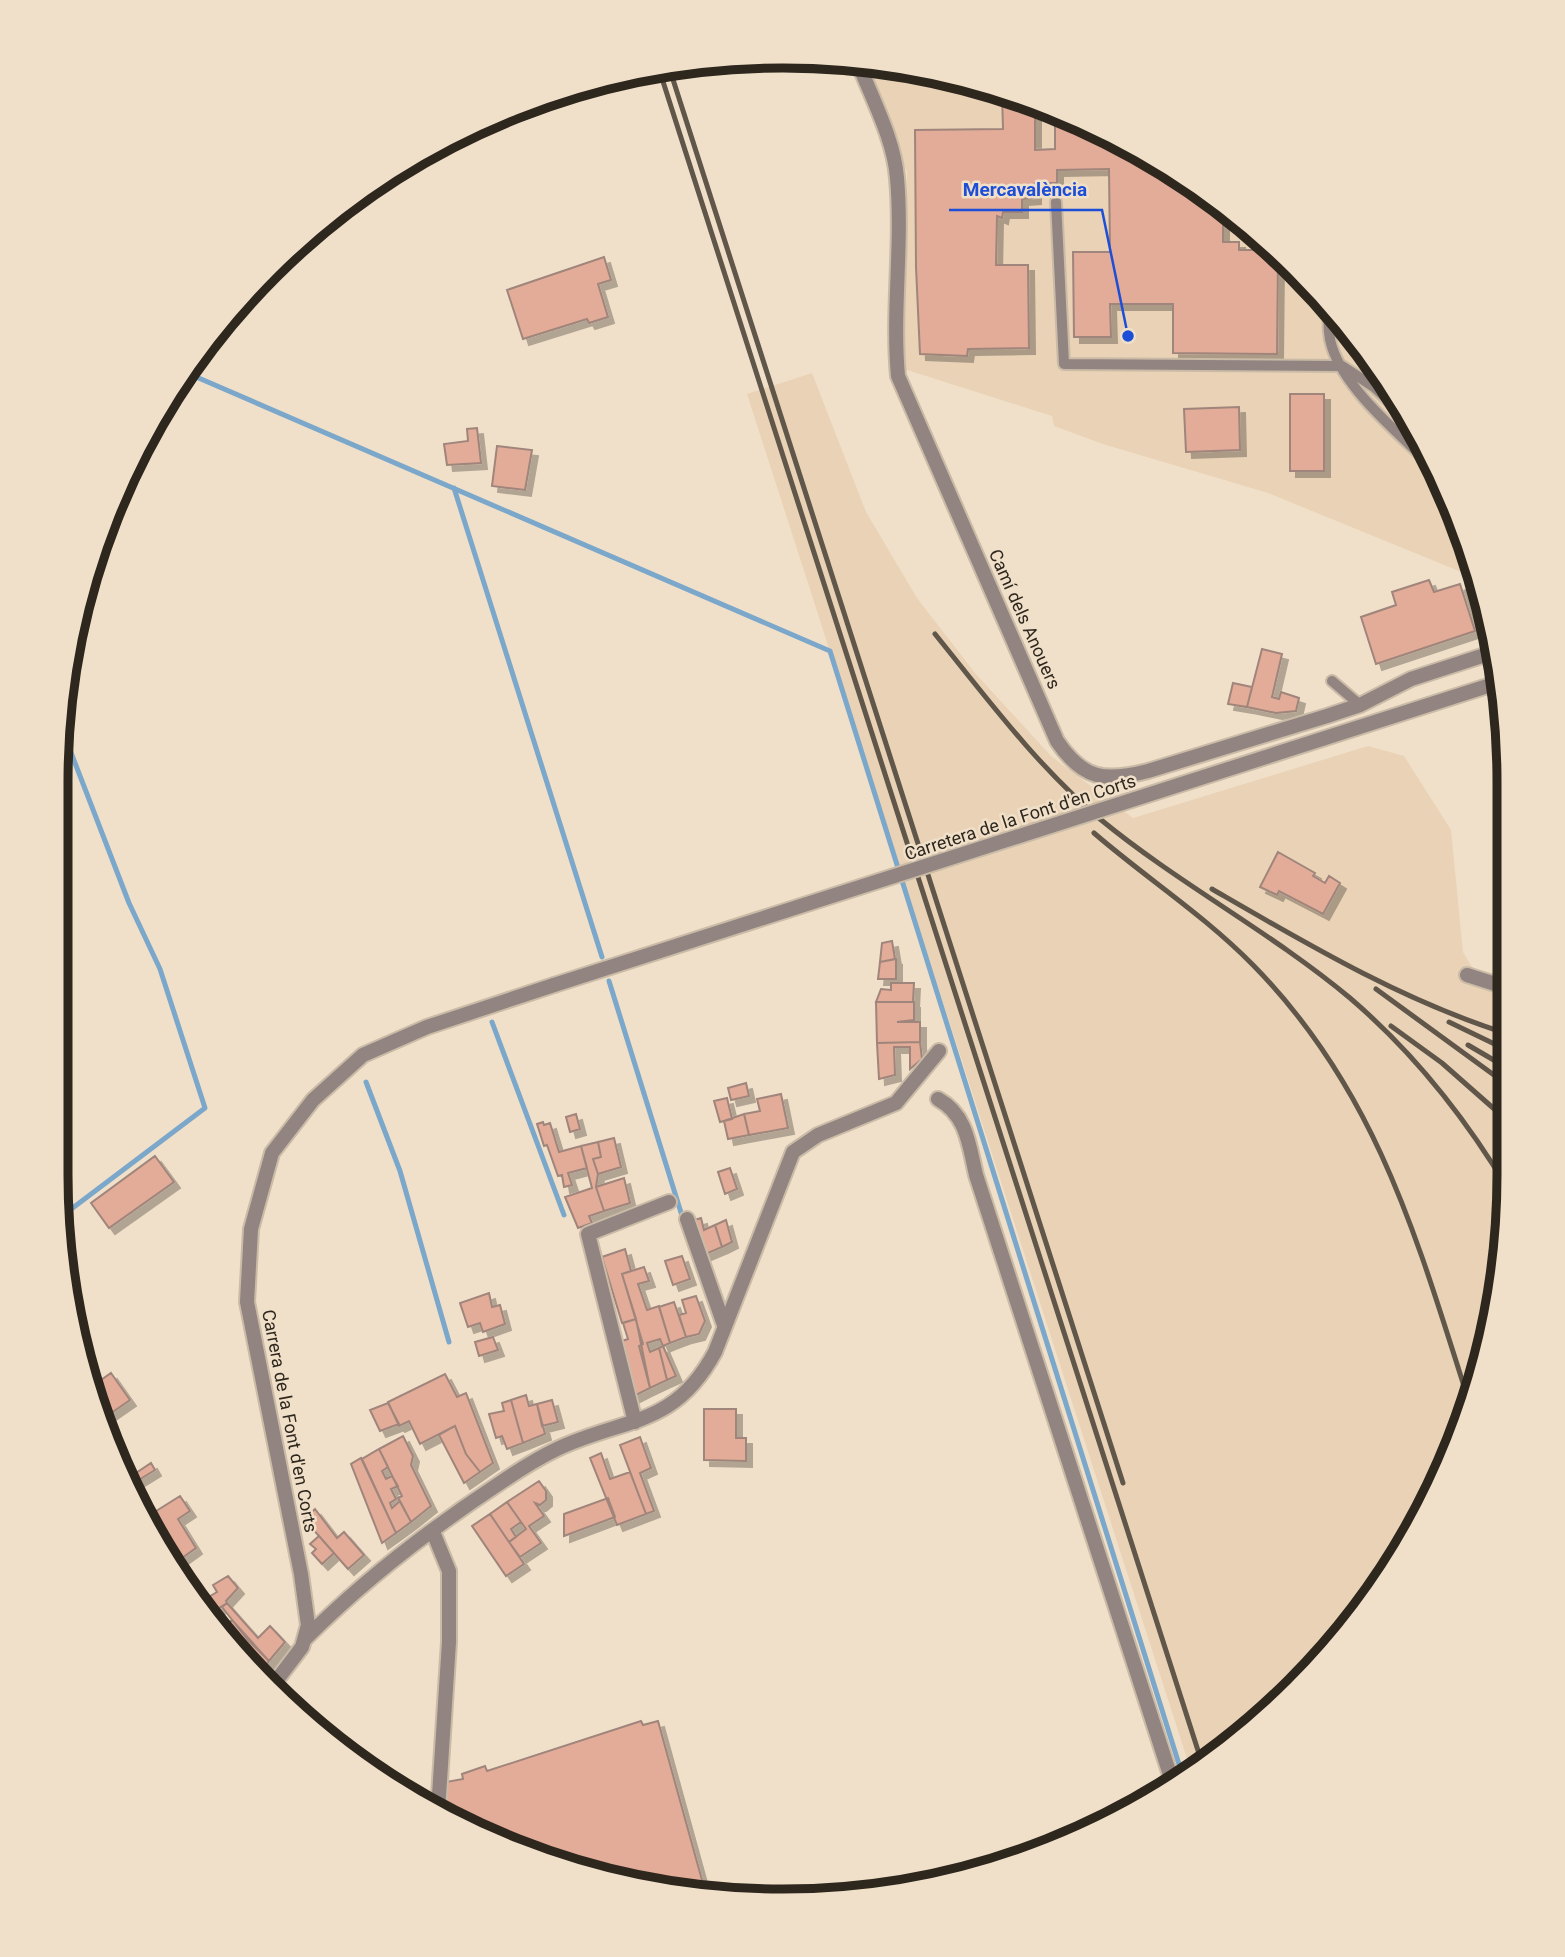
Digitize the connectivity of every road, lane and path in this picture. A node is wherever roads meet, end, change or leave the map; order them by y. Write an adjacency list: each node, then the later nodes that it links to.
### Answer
1 (862, 73): 10 (street, Camí dels Anouers)
2 (1056, 202): 4 (lane)
3 (1331, 325): 4 (lane)
4 (1342, 366): 5 (lane); 6 (lane)
5 (1380, 393)
6 (1411, 445)
7 (1485, 655): 10 (street, Camí dels Anouers)
8 (1332, 681): 10 (lane)
9 (1490, 685): 12 (street, Carretera de la Font d'en Corts, bridge)
10 (1360, 705)
11 (1467, 975): 13 (street)
12 (554, 985): 21 (street, Carrera de la Font d'en Corts)
13 (1497, 985)
14 (939, 1051): 18 (street)
15 (938, 1099): 23 (street)
16 (669, 1202): 19 (street)
17 (687, 1219): 18 (street)
18 (724, 1325): 19 (street)
19 (635, 1422): 20 (street)
20 (433, 1532): 21 (street); 24 (street)
21 (305, 1639): 22 (street)
22 (277, 1680)
23 (1170, 1774)
24 (439, 1800)

